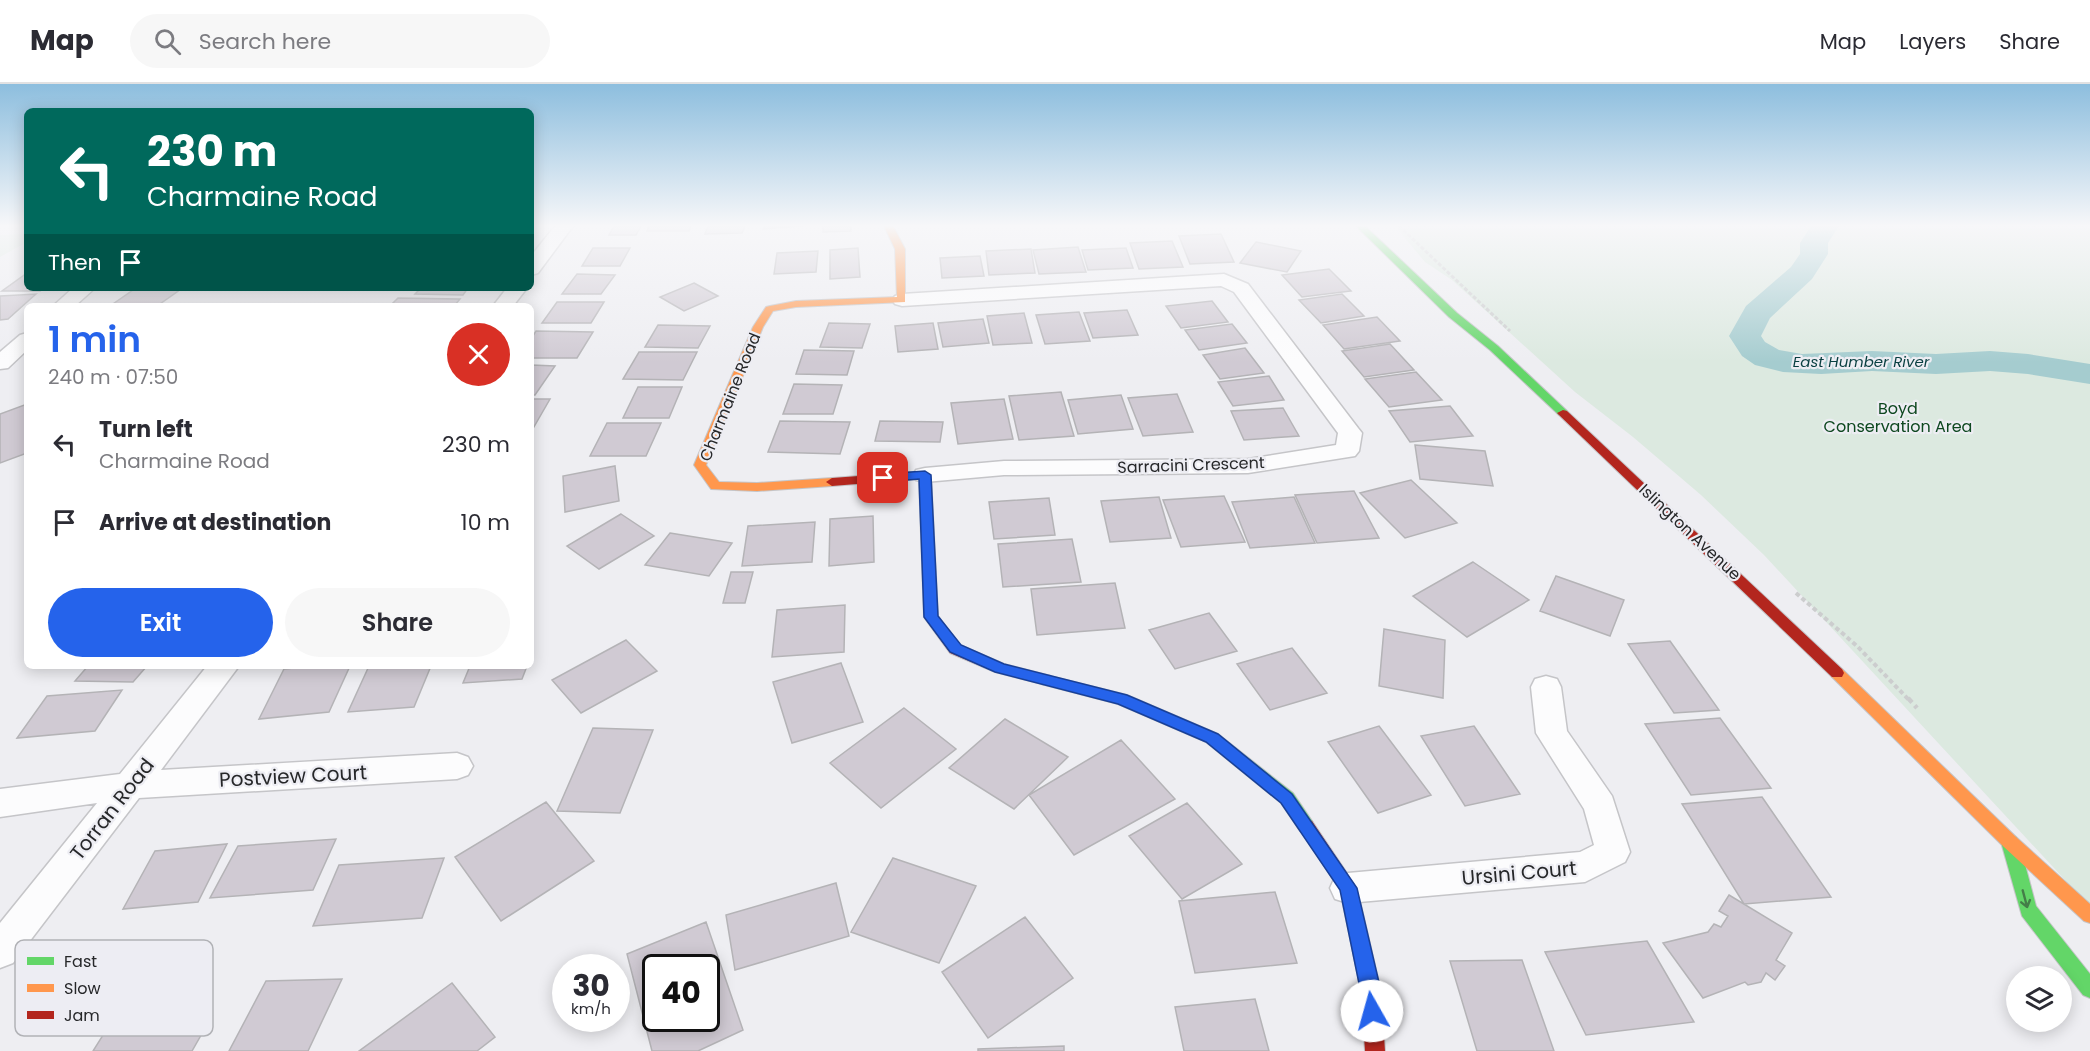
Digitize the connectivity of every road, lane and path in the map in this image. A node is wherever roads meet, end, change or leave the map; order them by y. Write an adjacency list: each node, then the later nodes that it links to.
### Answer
1 (901, 271): 5 (street)
2 (1408, 271): 16 (street, Islington Avenue)
3 (81, 291): 6 (street)
4 (515, 291): 7 (street)
5 (902, 300): 10 (street, Charmaine Road); 10 (street, Sarracini Crescent)
6 (67, 303)
7 (505, 303)
8 (24, 342): 9 (street)
9 (0, 363)
10 (925, 475): 17 (street)
11 (222, 669): 14 (street, Torran Road)
12 (1546, 687): 17 (street, Ursini Court)
13 (457, 766): 14 (street, Postview Court)
14 (130, 786): 15 (street, Postview Court); 19 (street, Torran Road)
15 (0, 803)
16 (2010, 842): 18 (street, Islington Avenue); 20 (street, one-way to 20)
17 (1348, 888): 21 (street)
18 (2090, 915)
19 (0, 951)
20 (2090, 989)
21 (1375, 1051)

